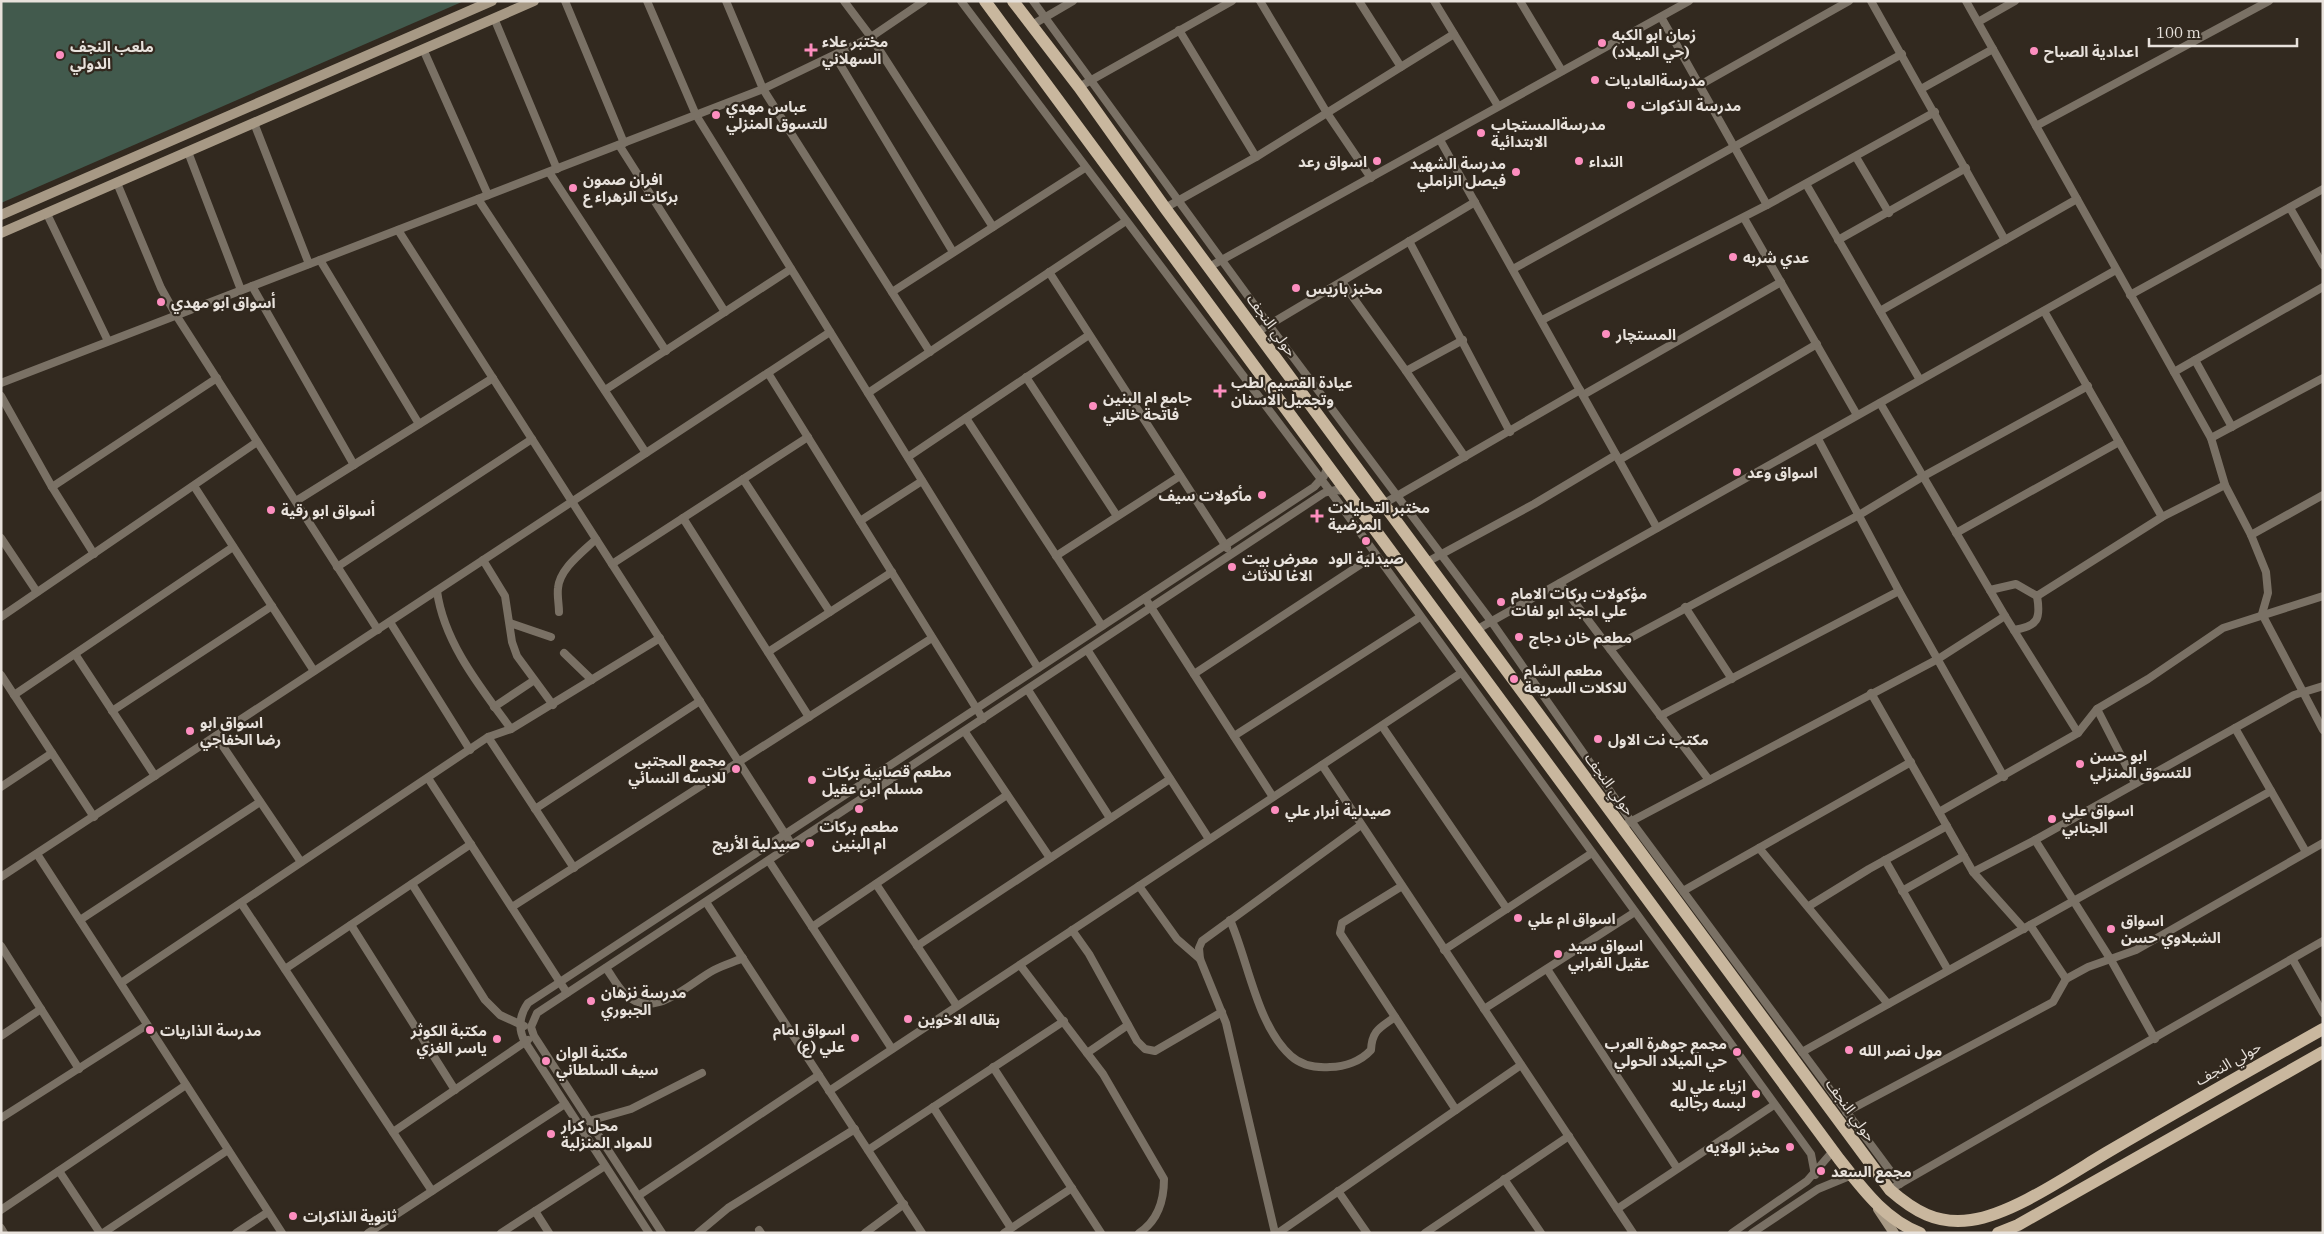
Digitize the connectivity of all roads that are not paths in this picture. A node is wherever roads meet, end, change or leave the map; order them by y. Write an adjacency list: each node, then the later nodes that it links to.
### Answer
1 (492, 1): 72 (street)
2 (534, 1): 26 (street)
3 (565, 1): 50 (street)
4 (647, 1): 46 (street)
5 (726, 1): 41 (street)
6 (844, 1): 31 (street)
7 (924, 1): 31 (street)
8 (961, 1): 55 (street)
9 (985, 1): 144 (main road)
10 (1013, 1): 28 (main road, حولي النجف)
11 (1033, 1): 25 (street)
12 (1073, 1): 25 (street)
13 (1232, 1): 29 (street)
14 (1260, 1): 45 (street)
15 (1360, 1): 36 (street)
16 (1434, 1): 30 (street)
17 (1520, 1): 37 (street)
18 (1688, 1): 24 (street)
19 (1849, 1): 39 (street)
20 (1871, 1): 34 (street)
21 (1966, 1): 27 (street)
22 (2015, 1): 27 (street)
23 (2269, 1): 48 (street)
24 (1661, 16): 37 (street); 39 (street)
25 (1044, 17): 28 (street); 38 (street)
26 (494, 18): 32 (street); 57 (street)
27 (1978, 22): 33 (street)
28 (1032, 25): 40 (main road, حولي النجف)
29 (1178, 30): 38 (street); 54 (street)
30 (1454, 34): 36 (street); 43 (street)
31 (871, 36): 35 (street); 75 (street)
32 (423, 49): 47 (street); 62 (street)
33 (1993, 49): 42 (street); 48 (street)
34 (1902, 54): 42 (street); 51 (street)
35 (835, 56): 41 (street); 81 (street)
36 (1402, 67): 45 (street)
37 (1562, 71): 43 (street)
38 (1092, 80): 40 (street); 65 (street)
39 (1700, 85): 51 (street)
40 (1079, 87): 68 (main road, حولي النجف)
41 (763, 89): 46 (street); 96 (street)
42 (1921, 89): 44 (street)
43 (1498, 106): 49 (street)
44 (1935, 112): 53 (street); 56 (street)
45 (1327, 113): 54 (street); 58 (street)
46 (696, 115): 50 (street); 87 (street)
47 (254, 123): 52 (street); 84 (street)
48 (2036, 126): 64 (street)
49 (1440, 140): 58 (street); 66 (street)
50 (622, 144): 57 (street); 100 (street)
51 (1734, 146): 67 (street); 88 (street)
52 (188, 152): 59 (street); 95 (street)
53 (1856, 156): 60 (street); 70 (street)
54 (1256, 157): 65 (street)
55 (1085, 168): 74 (street); 75 (street)
56 (1966, 168): 70 (street); 79 (street)
57 (553, 170): 62 (street); 110 (street)
58 (1371, 178): 83 (street)
59 (118, 183): 71 (street); 101 (street)
60 (1806, 184): 67 (street); 78 (street)
61 (2323, 189): 69 (street)
62 (488, 195): 63 (street)
63 (478, 199): 76 (street); 123 (street)
64 (2077, 199): 79 (street); 89 (street)
65 (1179, 200): 68 (street); 83 (street)
66 (1475, 202): 80 (street); 88 (street)
67 (1768, 205): 73 (street)
68 (1165, 208): 86 (main road, حولي النجف)
69 (2290, 208): 85 (street); 97 (street)
70 (1889, 213): 78 (street)
71 (47, 214): 77 (street); 108 (street)
72 (1, 215)
73 (1744, 218): 92 (street); 102 (street)
74 (1126, 221): 90 (street); 148 (street)
75 (993, 227): 81 (street)
76 (398, 230): 82 (street); 118 (street)
77 (1, 233)
78 (1838, 240): 99 (street)
79 (2005, 240): 99 (street)
80 (1410, 241): 91 (street); 107 (street)
81 (954, 252): 96 (street)
82 (320, 260): 84 (street); 130 (street)
83 (1222, 260): 86 (street); 103 (street)
84 (309, 264): 93 (street)
85 (2323, 265)
86 (1209, 267): 105 (main road, حولي النجف)
87 (791, 270): 100 (street); 104 (street)
88 (1513, 270): 102 (street)
89 (2116, 270): 97 (street); 98 (street)
90 (1050, 272): 106 (street); 111 (street)
91 (1342, 282): 103 (street); 113 (street)
92 (1781, 282): 109 (street); 125 (street)
93 (252, 286): 95 (street); 143 (street)
94 (2323, 288): 112 (street)
95 (241, 290): 101 (street)
96 (892, 292): 111 (street)
97 (2130, 295): 114 (street)
98 (2044, 310): 120 (street); 122 (street)
99 (1880, 311): 120 (street)
100 (726, 312): 110 (street)
101 (176, 315): 108 (street); 117 (street)
102 (1542, 320): 125 (street)
103 (1269, 325): 105 (street); 156 (street)
104 (830, 332): 115 (street); 124 (street)
105 (1257, 332): 159 (main road, حولي النجف)
106 (1089, 335): 116 (street); 145 (street)
107 (1463, 340): 113 (street); 132 (street)
108 (108, 341): 121 (street)
109 (1816, 344): 128 (street); 142 (street)
110 (666, 351): 123 (street)
111 (930, 352): 124 (street)
112 (2195, 360): 114 (street); 131 (street)
113 (1406, 371): 141 (street)
114 (2174, 372): 134 (street)
115 (768, 373): 133 (street); 139 (street)
116 (1026, 377): 129 (street); 161 (street)
117 (217, 378): 137 (street); 152 (street)
118 (493, 378): 130 (street); 135 (street)
119 (2323, 378): 131 (street)
120 (1920, 380): 127 (street)
121 (1, 383)
122 (2088, 386): 138 (street); 146 (street)
123 (604, 390): 139 (street)
124 (868, 393): 140 (street)
125 (1581, 393): 132 (street); 142 (street)
126 (1, 396): 152 (street)
127 (1880, 403): 128 (street); 146 (street)
128 (1857, 415): 136 (street)
129 (966, 418): 140 (street); 175 (street)
130 (419, 424): 143 (street)
131 (2232, 427): 134 (street)
132 (1510, 432): 141 (street)
133 (808, 437): 147 (street); 164 (street)
134 (2211, 438): 150 (street)
135 (532, 439): 158 (street); 180 (street)
136 (1818, 439): 160 (street); 165 (street)
137 (258, 442): 151 (street); 157 (street)
138 (2119, 442): 162 (street); 166 (street)
139 (646, 453): 158 (street)
140 (908, 457): 149 (street)
141 (1465, 457): 156 (street)
142 (1618, 458): 165 (street); 174 (street)
143 (354, 465): 157 (street)
144 (1328, 466): 148 (street); 154 (main road)
145 (1180, 476): 161 (street); 170 (street)
146 (1922, 477): 160 (street); 166 (street)
147 (743, 479): 163 (street); 194 (street)
148 (1321, 480): 153 (street); 170 (street)
149 (922, 481): 164 (street); 215 (street)
150 (2225, 485): 162 (street); 167 (street)
151 (194, 486): 171 (street); 172 (street)
152 (52, 487): 172 (street)
153 (1330, 491): 154 (street); 173 (street); 176 (street)
154 (1347, 492): 229 (main road)
155 (2323, 495): 167 (street)
156 (1397, 496): 159 (street); 174 (street)
157 (296, 502): 180 (street)
158 (572, 502): 169 (street); 177 (street)
159 (1384, 504): 178 (main road, حولي النجف)
160 (1859, 515): 185 (street); 191 (street)
161 (1117, 516): 175 (street)
162 (2162, 517): 187 (street)
163 (683, 518): 179 (street); 211 (street)
164 (860, 521): 181 (street)
165 (1657, 528): 182 (street)
166 (1956, 534): 183 (street)
167 (2251, 535): 195 (street)
168 (1, 538): 186 (street)
169 (596, 540): 179 (street); 193 (street)
170 (1225, 546): 176 (street); 189 (street)
171 (234, 547): 190 (street); 213 (street)
172 (94, 554): 186 (street)
173 (1375, 555): 198 (street); 218 (street)
174 (1440, 555): 178 (street); 199 (street)
175 (1056, 556): 202 (street)
176 (1232, 556): 192 (street)
177 (483, 560): 184 (street); 201 (street)
178 (1427, 562): 204 (main road, حولي النجف)
179 (612, 564): 207 (street)
180 (338, 567): 203 (street)
181 (892, 572): 194 (street); 208 (street)
182 (1560, 583): 199 (street); 209 (street)
183 (1990, 590): 187 (street); 196 (street)
184 (437, 591): 200 (street); 232 (street)
185 (1899, 591): 214 (street); 220 (street)
186 (37, 592): 197 (street)
187 (2037, 596): 205 (street)
188 (2323, 596): 195 (street)
189 (1146, 598): 192 (street); 202 (street)
190 (272, 606): 216 (street); 235 (street)
191 (1685, 607): 209 (street); 220 (street)
192 (1152, 608): 210 (street); 218 (street)
193 (559, 612)
194 (830, 612): 211 (street)
195 (2262, 614): 227 (street); 234 (street)
196 (2005, 616): 205 (street); 214 (street)
197 (1, 617)
198 (1420, 617): 217 (street); 248 (street)
199 (1491, 621): 204 (street); 252 (street)
200 (390, 622): 203 (street); 250 (street)
201 (510, 623): 206 (street); 222 (street)
202 (1102, 626): 215 (street)
203 (378, 630): 216 (street)
204 (1476, 630): 223 (main road, حولي النجف)
205 (2014, 630): 246 (street)
206 (551, 637)
207 (660, 638): 221 (street); 230 (street)
208 (932, 638): 233 (street); 236 (street)
209 (1610, 649): 237 (street)
210 (1088, 651): 225 (street); 259 (street)
211 (768, 652): 236 (street)
212 (564, 653): 221 (street)
213 (75, 654): 228 (street); 235 (street)
214 (1938, 659): 226 (street); 257 (street)
215 (1038, 668): 233 (street)
216 (314, 671): 247 (street)
217 (1461, 673): 240 (street); 282 (street)
218 (1194, 674): 248 (street)
219 (1, 675): 228 (street)
220 (1732, 679): 237 (street)
221 (592, 680): 231 (street)
222 (533, 681): 231 (street); 232 (street)
223 (1515, 684): 229 (main road); 239 (main road, حولي النجف)
224 (2323, 686): 227 (street)
225 (1028, 690): 238 (street); 270 (street)
226 (1871, 693): 254 (street); 260 (street)
227 (2302, 693): 241 (street); 244 (street)
228 (14, 695): 251 (street)
229 (1499, 697): 243 (main road)
230 (700, 701): 253 (street); 267 (street)
231 (553, 705): 242 (street)
232 (494, 707): 242 (street)
233 (976, 708): 238 (street); 274 (street)
234 (2097, 708): 246 (street); 261 (street)
235 (112, 711): 256 (street)
236 (809, 716): 253 (street)
237 (1660, 716): 260 (street)
238 (983, 719): 245 (street)
239 (1541, 719): 243 (main road); 252 (main road, حولي النجف)
240 (1382, 726): 255 (street); 303 (street)
241 (2236, 728): 261 (street); 263 (street)
242 (511, 729): 249 (street)
243 (1522, 729): 374 (main road)
244 (2323, 730)
245 (965, 732): 264 (street); 279 (street)
246 (2078, 733): 257 (street)
247 (216, 736): 256 (street); 266 (street)
248 (1234, 736): 265 (street)
249 (488, 737): 250 (street); 267 (street)
250 (470, 750): 258 (street)
251 (52, 753): 262 (street); 269 (street)
252 (1577, 755): 271 (main road, حولي النجف)
253 (739, 762): 274 (street); 289 (street)
254 (1911, 762): 268 (street); 280 (street)
255 (1322, 765): 265 (street); 272 (street)
256 (155, 776): 269 (street)
257 (2004, 776): 268 (street)
258 (428, 778): 278 (street); 288 (street)
259 (1170, 779): 270 (street); 275 (street)
260 (1708, 780): 271 (street)
261 (2135, 783): 276 (street)
262 (1, 787)
263 (2271, 791): 281 (street); 298 (street)
264 (1007, 795): 285 (street); 293 (street)
265 (1273, 797): 275 (street)
266 (260, 802): 288 (street); 305 (street)
267 (535, 809): 289 (street)
268 (1939, 812): 273 (street)
269 (94, 817): 283 (street)
270 (1110, 818): 285 (street)
271 (1626, 824): 296 (street); 311 (main road, حولي النجف)
272 (1361, 825): 295 (street); 306 (street)
273 (1947, 826): 284 (street); 286 (street)
274 (785, 834): 279 (street); 326 (street)
275 (1210, 839): 294 (street)
276 (2035, 840): 290 (street); 298 (street)
277 (2323, 843): 281 (street)
278 (471, 844): 292 (street); 302 (street)
279 (792, 845): 287 (street)
280 (1759, 848): 296 (street); 301 (street)
281 (2306, 852): 318 (street)
282 (1592, 853): 303 (street); 304 (street)
283 (37, 854): 291 (street); 305 (street)
284 (1964, 856): 290 (street); 297 (street)
285 (1050, 858): 314 (street)
286 (1885, 860): 297 (street); 301 (street)
287 (769, 861): 299 (street); 308 (street)
288 (301, 862): 300 (street)
289 (574, 868): 302 (street)
290 (1972, 872): 309 (street)
291 (1, 877)
292 (412, 884): 307 (street); 338 (street)
293 (876, 884): 308 (street); 314 (street)
294 (1139, 886): 310 (street); 317 (street)
295 (1402, 886): 315 (street); 335 (street)
296 (1683, 891): 311 (street)
297 (1902, 891): 324 (street)
298 (2073, 901): 309 (street); 318 (street)
299 (706, 902): 316 (street); 321 (street)
300 (241, 903): 322 (street); 327 (street)
301 (1809, 906): 329 (street)
302 (512, 907): 326 (street)
303 (1507, 909): 315 (street)
304 (1635, 912): 323 (street); 363 (street)
305 (80, 920): 327 (street)
306 (1230, 920): 317 (street); 335 (street)
307 (351, 925): 322 (street); 359 (street)
308 (812, 927): 346 (street)
309 (2027, 927): 324 (street); 325 (street)
310 (1072, 930): 320 (street); 339 (street)
311 (1712, 940): 347 (street); 381 (main road, حولي النجف)
312 (2323, 941): 319 (street)
313 (1, 946): 331 (street)
314 (917, 946): 330 (street)
315 (1444, 950): 332 (street)
316 (743, 958): 321 (street); 356 (street)
317 (1200, 959): 333 (street)
318 (2111, 960): 325 (street); 344 (street)
319 (2293, 960): 334 (street); 344 (street)
320 (1020, 965): 330 (street); 336 (street)
321 (606, 968): 328 (street)
322 (285, 969): 370 (street)
323 (1547, 969): 332 (street); 376 (street)
324 (1948, 970): 329 (street)
325 (2066, 979): 366 (street)
326 (560, 981): 328 (street); 338 (street)
327 (120, 984): 337 (street)
328 (567, 993): 340 (street)
329 (1888, 1004): 347 (street)
330 (957, 1006): 346 (street)
331 (41, 1009): 342 (street); 353 (street)
332 (1484, 1009): 351 (street)
333 (1222, 1012): 339 (street); 410 (street)
334 (2323, 1013)
335 (1395, 1017): 365 (street)
336 (1064, 1022): 349 (street); 352 (street)
337 (147, 1025): 353 (street); 358 (street)
338 (520, 1025): 340 (street); 345 (street)
339 (1128, 1025): 349 (street)
340 (531, 1026): 343 (street)
341 (2323, 1029): 350 (main road, حولي النجف)
342 (1, 1036)
343 (534, 1036): 345 (street); 368 (street)
344 (2155, 1039): 381 (street)
345 (525, 1042): 359 (street); 362 (street)
346 (892, 1049): 360 (street)
347 (1802, 1052): 366 (street)
348 (2323, 1052): 357 (main road)
349 (1087, 1053): 409 (street)
350 (2267, 1060): 355 (main road, حولي النجف); 357 (main road)
351 (1521, 1065): 365 (street); 371 (street)
352 (993, 1068): 364 (street); 382 (street)
353 (79, 1069): 367 (street)
354 (702, 1073): 368 (street)
355 (2242, 1074): 361 (main road); 381 (main road, حولي النجف)
356 (819, 1075): 360 (street); 385 (street)
357 (2278, 1078): 361 (main road)
358 (186, 1085): 372 (street); 377 (street)
359 (455, 1090): 370 (street)
360 (829, 1090): 369 (street)
361 (2252, 1092): 420 (main road)
362 (565, 1104): 375 (street); 383 (street)
363 (1774, 1105): 376 (street); 378 (street)
364 (933, 1107): 373 (street); 394 (street)
365 (1456, 1110): 384 (street)
366 (1846, 1112): 381 (street)
367 (1, 1118)
368 (589, 1120): 385 (street)
369 (855, 1129): 373 (street); 404 (street)
370 (393, 1132): 383 (street)
371 (1569, 1136): 380 (street); 388 (street)
372 (228, 1150): 391 (street); 397 (street)
373 (868, 1150): 387 (street)
374 (1833, 1151): 378 (street); 379 (main road)
375 (605, 1166): 390 (street); 402 (street)
376 (1677, 1168): 388 (street)
377 (59, 1170): 389 (street); 397 (street)
378 (1815, 1175): 415 (street)
379 (1852, 1175): 386 (main road); 392 (street)
380 (1504, 1179): 412 (street); 413 (street)
381 (1895, 1187)
382 (1072, 1188): 394 (street); 408 (street)
383 (432, 1191): 395 (street)
384 (1338, 1191): 410 (street); 411 (street)
385 (638, 1196): 403 (street)
386 (1870, 1197): 418 (street); 419 (main road)
387 (904, 1204): 405 (street); 406 (street)
388 (1617, 1209): 414 (street)
389 (1, 1210)
390 (535, 1211): 400 (street); 401 (street)
391 (268, 1212): 398 (street); 399 (street)
392 (1765, 1224): 416 (street); 417 (street)
393 (1, 1228): 396 (street)
394 (1011, 1228): 407 (street)
395 (370, 1232)
396 (4, 1233)
397 (101, 1233)
398 (236, 1233)
399 (282, 1233)
400 (501, 1233)
401 (549, 1233)
402 (649, 1233)
403 (662, 1233)
404 (698, 1233)
405 (865, 1233)
406 (922, 1233)
407 (1004, 1233)
408 (1101, 1233)
409 (1139, 1233)
410 (1276, 1233)
411 (1367, 1233)
412 (1425, 1233)
413 (1541, 1233)
414 (1633, 1233)
415 (1732, 1233)
416 (1752, 1233)
417 (1770, 1233)
418 (1894, 1233)
419 (1920, 1233)
420 (1998, 1233)

